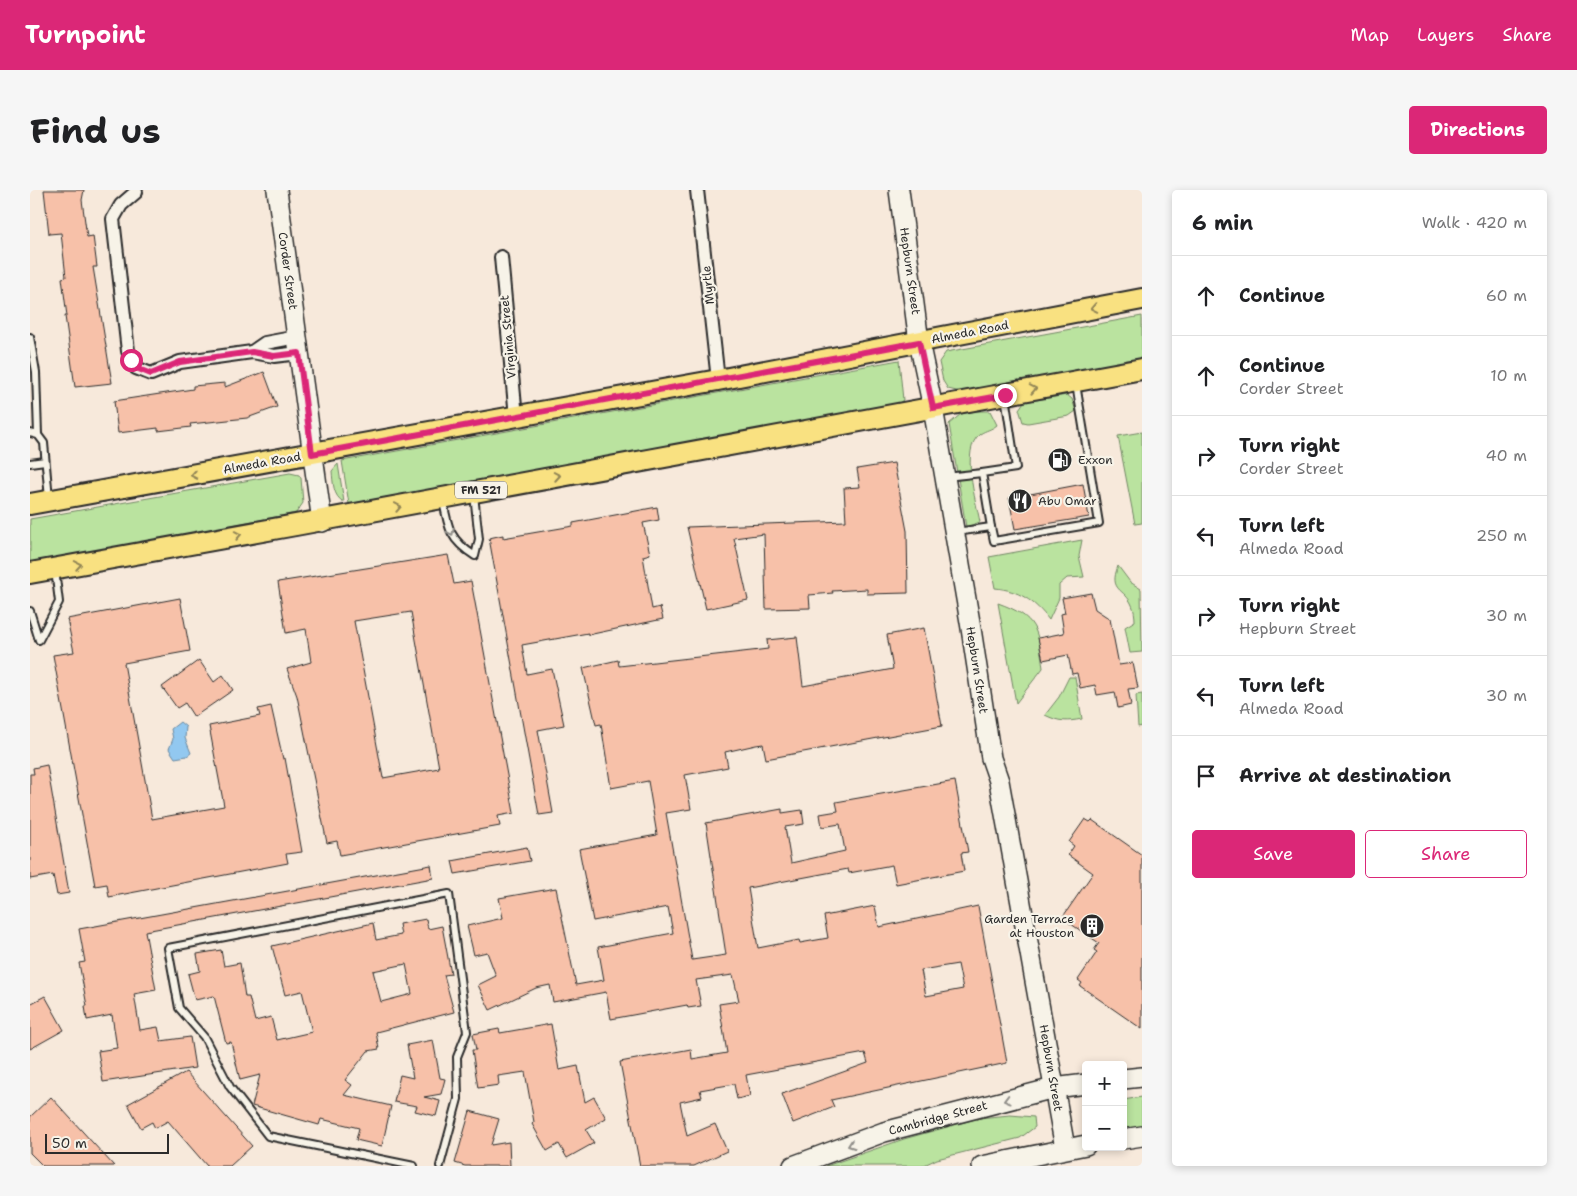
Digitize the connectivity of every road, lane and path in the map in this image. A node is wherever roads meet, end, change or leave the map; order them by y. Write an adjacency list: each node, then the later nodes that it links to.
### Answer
1 (277, 190): 9 (street, Corder Street)
2 (697, 190): 12 (street, Myrtle)
3 (899, 190): 8 (street, Hepburn Street)
4 (136, 192): 10 (street)
5 (501, 257): 16 (street, Virginia Street)
6 (1142, 299): 8 (main road, Almeda Road, one-way to 8)
7 (30, 337): 18 (lane)
8 (919, 342): 12 (main road, Almeda Road); 15 (street, Hepburn Street)
9 (298, 345): 10 (street); 10 (street); 19 (street, Corder Street)
10 (252, 352)
11 (1142, 369): 13 (main road, FM 521)
12 (718, 380): 16 (main road, Almeda Road)
13 (1076, 381): 14 (main road, FM 521, one-way to 13); 28 (lane)
14 (1005, 395): 15 (main road, FM 521); 22 (lane)
15 (933, 408): 23 (street, Hepburn Street); 24 (main road, FM 521, one-way to 15)
16 (516, 417): 19 (main road, Almeda Road)
17 (30, 433): 18 (lane)
18 (38, 435): 20 (lane)
19 (312, 454): 26 (main road, Almeda Road, one-way to 26); 27 (street, Corder Street)
20 (44, 461): 21 (lane); 26 (lane)
21 (30, 463)
22 (982, 474): 23 (lane); 28 (lane)
23 (945, 477): 29 (street, Hepburn Street)
24 (474, 492): 25 (main road, FM 521); 25 (lane, one-way to 24)
25 (443, 498): 27 (main road, FM 521, one-way to 25)
26 (40, 502)
27 (322, 522): 30 (main road, FM 521, one-way to 27)
28 (991, 527): 29 (lane)
29 (954, 532): 36 (street, Hepburn Street)
30 (54, 569): 31 (main road, FM 521); 32 (lane)
31 (30, 573)
32 (30, 611)
33 (1142, 1077): 34 (street)
34 (1127, 1079)
35 (1082, 1084): 36 (street, Cambridge Street)
36 (1054, 1088): 40 (street, Hepburn Street); 43 (street, Cambridge Street, one-way to 43)
37 (1142, 1136): 38 (street)
38 (1127, 1138)
39 (1082, 1145): 40 (street)
40 (1065, 1148): 44 (street)
41 (414, 1166): 42 (lane)
42 (440, 1166)
43 (793, 1166)
44 (982, 1166)

